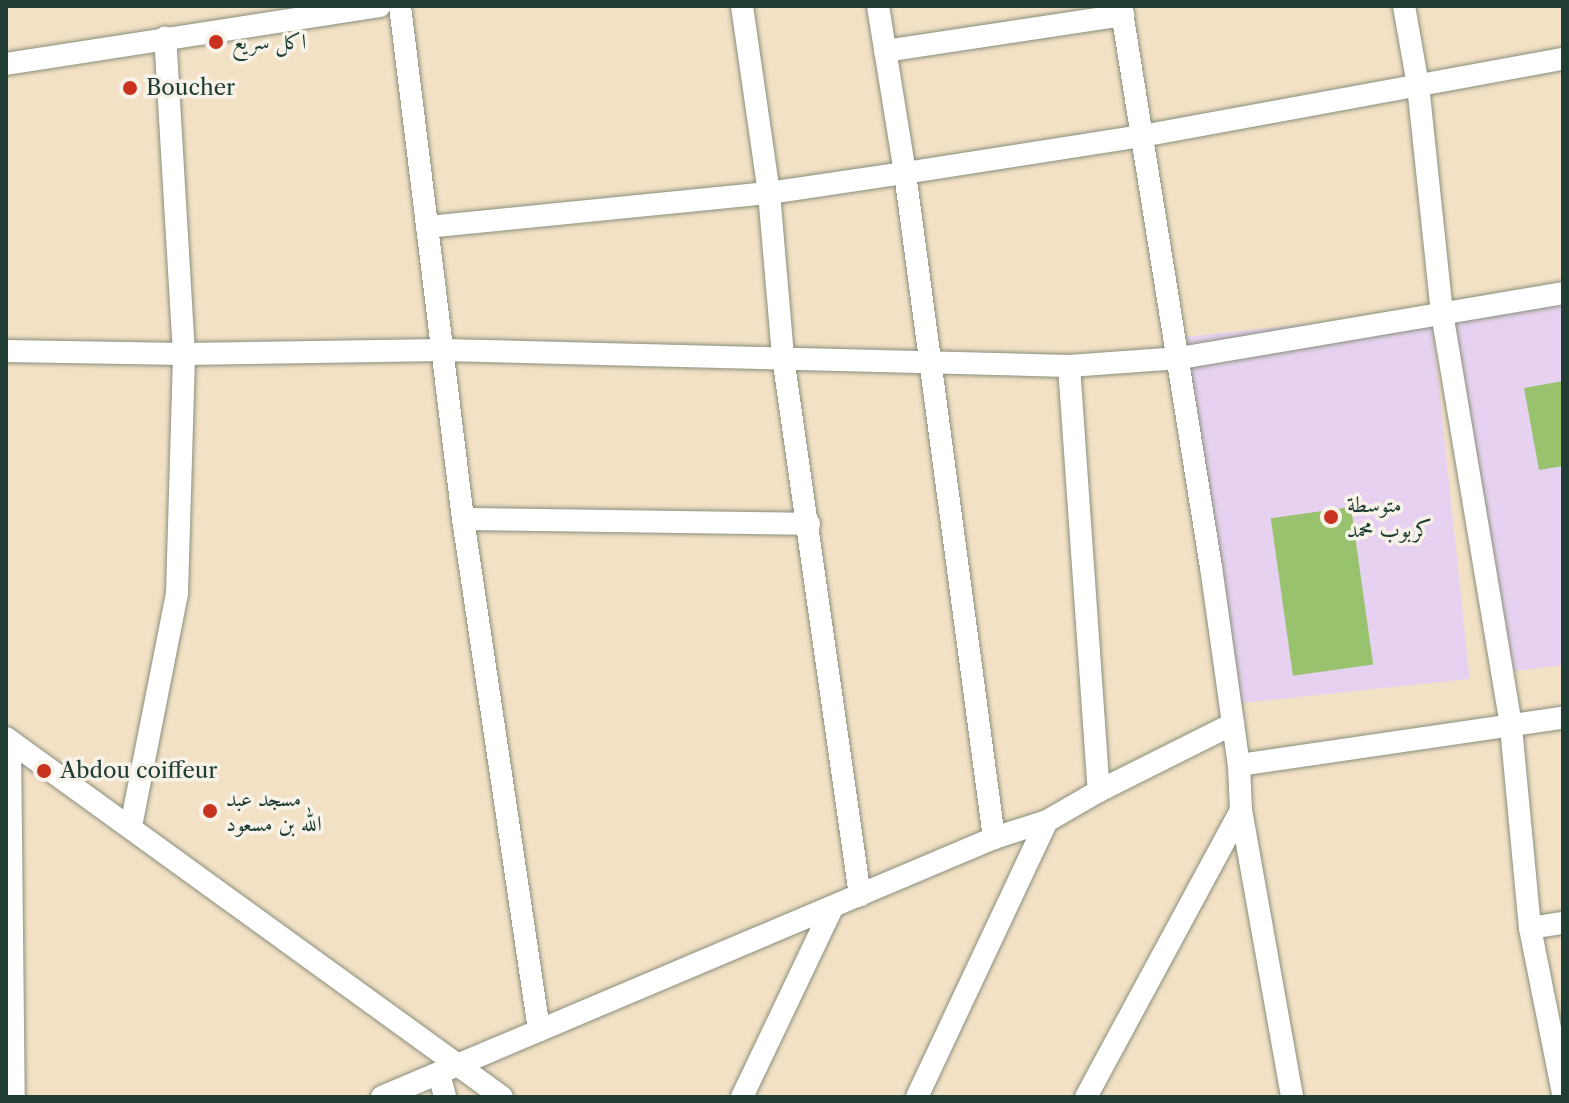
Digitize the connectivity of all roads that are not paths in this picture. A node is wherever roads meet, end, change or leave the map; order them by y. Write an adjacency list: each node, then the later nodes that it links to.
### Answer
1 (380, 6): 7 (street)
2 (400, 6): 15 (street)
3 (742, 6): 14 (street)
4 (878, 6): 8 (street)
5 (1404, 6): 11 (street)
6 (1122, 10): 8 (street); 12 (street)
7 (165, 38): 10 (street); 20 (street)
8 (885, 51): 13 (street)
9 (1563, 59): 11 (street)
10 (6, 64)
11 (1418, 85): 12 (street); 17 (street)
12 (1142, 136): 13 (street); 22 (street)
13 (905, 173): 14 (street); 23 (street)
14 (769, 193): 15 (street); 21 (street)
15 (427, 227): 18 (street)
16 (1563, 293): 17 (street)
17 (1442, 313): 22 (street); 29 (street)
18 (443, 350): 20 (street); 21 (street); 25 (street)
19 (6, 351): 20 (street)
20 (184, 354): 35 (street)
21 (783, 357): 23 (street); 26 (street)
22 (1180, 358): 24 (street); 28 (street)
23 (930, 361): 24 (street); 36 (street)
24 (1069, 366): 32 (street)
25 (463, 519): 26 (street); 41 (street)
26 (809, 524): 37 (street)
27 (1563, 718): 29 (street)
28 (1233, 724): 31 (street); 32 (street)
29 (1511, 727): 31 (street); 40 (street)
30 (8, 739): 35 (street); 44 (street)
31 (1239, 765): 33 (street)
32 (1099, 791): 34 (street)
33 (1241, 810): 50 (street); 51 (street)
34 (1047, 821): 36 (street); 49 (street)
35 (131, 826): 42 (street)
36 (994, 838): 37 (street)
37 (860, 896): 38 (street)
38 (832, 908): 41 (street); 48 (street)
39 (1563, 923): 40 (street)
40 (1530, 928): 43 (street)
41 (539, 1030): 42 (street)
42 (449, 1069): 45 (street); 46 (street); 47 (street)
43 (1563, 1093)
44 (14, 1097)
45 (382, 1097)
46 (445, 1097)
47 (502, 1097)
48 (742, 1097)
49 (917, 1097)
50 (1086, 1097)
51 (1292, 1097)

